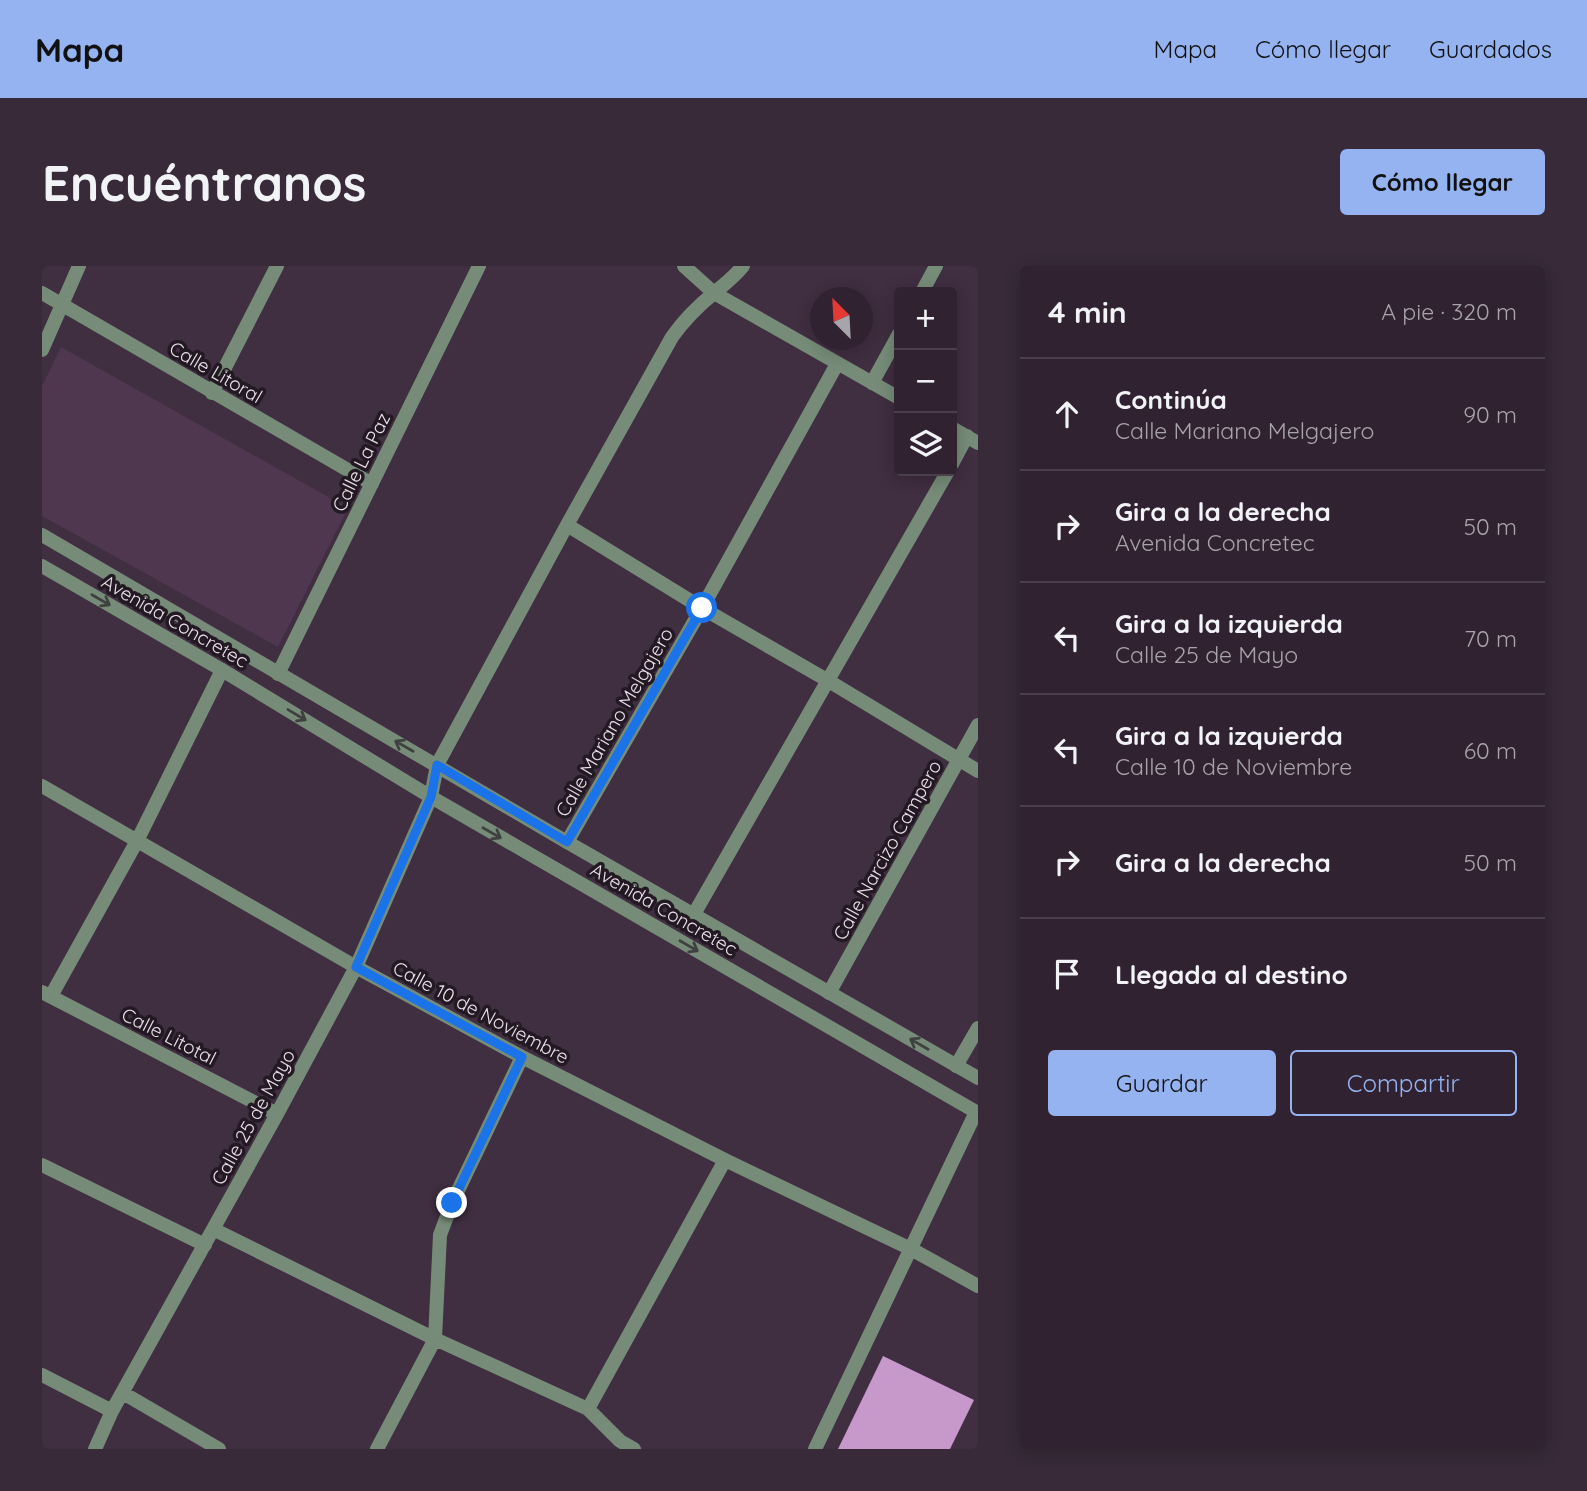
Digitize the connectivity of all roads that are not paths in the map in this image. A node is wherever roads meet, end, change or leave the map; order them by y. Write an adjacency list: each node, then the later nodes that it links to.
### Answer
1 (79, 266): 10 (street)
2 (276, 266): 15 (street)
3 (479, 266): 21 (street, Calle La Paz)
4 (684, 266): 9 (street)
5 (743, 266): 9 (street, Calle 25 de Mayo)
6 (936, 266): 7 (street)
7 (925, 287)
8 (42, 293): 10 (street, Calle Litoral)
9 (714, 293): 13 (street); 22 (street, Calle 25 de Mayo)
10 (62, 304): 12 (street); 15 (street, Calle Litoral)
11 (894, 343): 14 (street)
12 (42, 350)
13 (837, 364): 14 (street); 25 (street, Calle Mariano Melgajero)
14 (872, 383): 16 (street)
15 (212, 393): 21 (street, Calle Litoral)
16 (894, 395)
17 (957, 431): 18 (street)
18 (973, 440): 19 (street)
19 (957, 458)
20 (945, 476): 28 (street)
21 (372, 484): 27 (street, Calle La Paz)
22 (568, 525): 25 (street); 31 (street, Calle 25 de Mayo)
23 (42, 535): 27 (street, Avenida Concretec)
24 (42, 566): 26 (street, Avenida Concretec, one-way to 26)
25 (702, 608): 28 (street); 36 (street, Calle Mariano Melgajero)
26 (222, 670): 34 (street, Avenida Concretec, one-way to 34); 35 (street)
27 (278, 674): 31 (street, Avenida Concretec, one-way to 27)
28 (827, 680): 30 (street); 37 (street)
29 (978, 725): 30 (street, Calle Narcizo Campero)
30 (959, 761): 32 (street); 39 (street, Calle Narcizo Campero)
31 (437, 765): 34 (street, Calle 25 de Mayo); 36 (street, Avenida Concretec)
32 (978, 771)
33 (42, 786): 35 (street, Calle 10 de Noviembre)
34 (431, 797): 38 (street, Calle 25 de Mayo); 45 (street, Avenida Concretec, one-way to 45)
35 (136, 841): 38 (street, Calle 10 de Noviembre); 40 (street)
36 (567, 842): 37 (street, Avenida Concretec)
37 (694, 914): 39 (street, Avenida Concretec)
38 (356, 967): 42 (street, Calle 10 de Noviembre); 46 (street, Calle 25 de Mayo)
39 (829, 993): 43 (street, Avenida Concretec, one-way to 39)
40 (46, 994): 46 (street, Calle Litotal)
41 (978, 1028): 43 (street)
42 (522, 1057): 47 (street, Calle 10 de Noviembre); 53 (street)
43 (956, 1066): 44 (street, Avenida Concretec)
44 (978, 1078)
45 (977, 1113): 51 (street)
46 (277, 1114): 49 (street, Calle 25 de Mayo)
47 (724, 1160): 51 (street, Calle 10 de Noviembre); 56 (street)
48 (42, 1165): 50 (street)
49 (213, 1229): 50 (street, Calle 25 de Mayo); 53 (street)
50 (205, 1245): 55 (street, Calle 25 de Mayo)
51 (911, 1249): 52 (street, Calle 10 de Noviembre); 62 (street)
52 (978, 1286)
53 (435, 1339): 56 (street); 60 (street)
54 (42, 1375): 57 (street)
55 (123, 1393): 57 (street, Calle 25 de Mayo); 59 (street)
56 (588, 1409): 61 (street)
57 (112, 1411): 58 (street, Calle 25 de Mayo)
58 (95, 1449)
59 (219, 1449)
60 (377, 1449)
61 (634, 1449)
62 (815, 1449)

